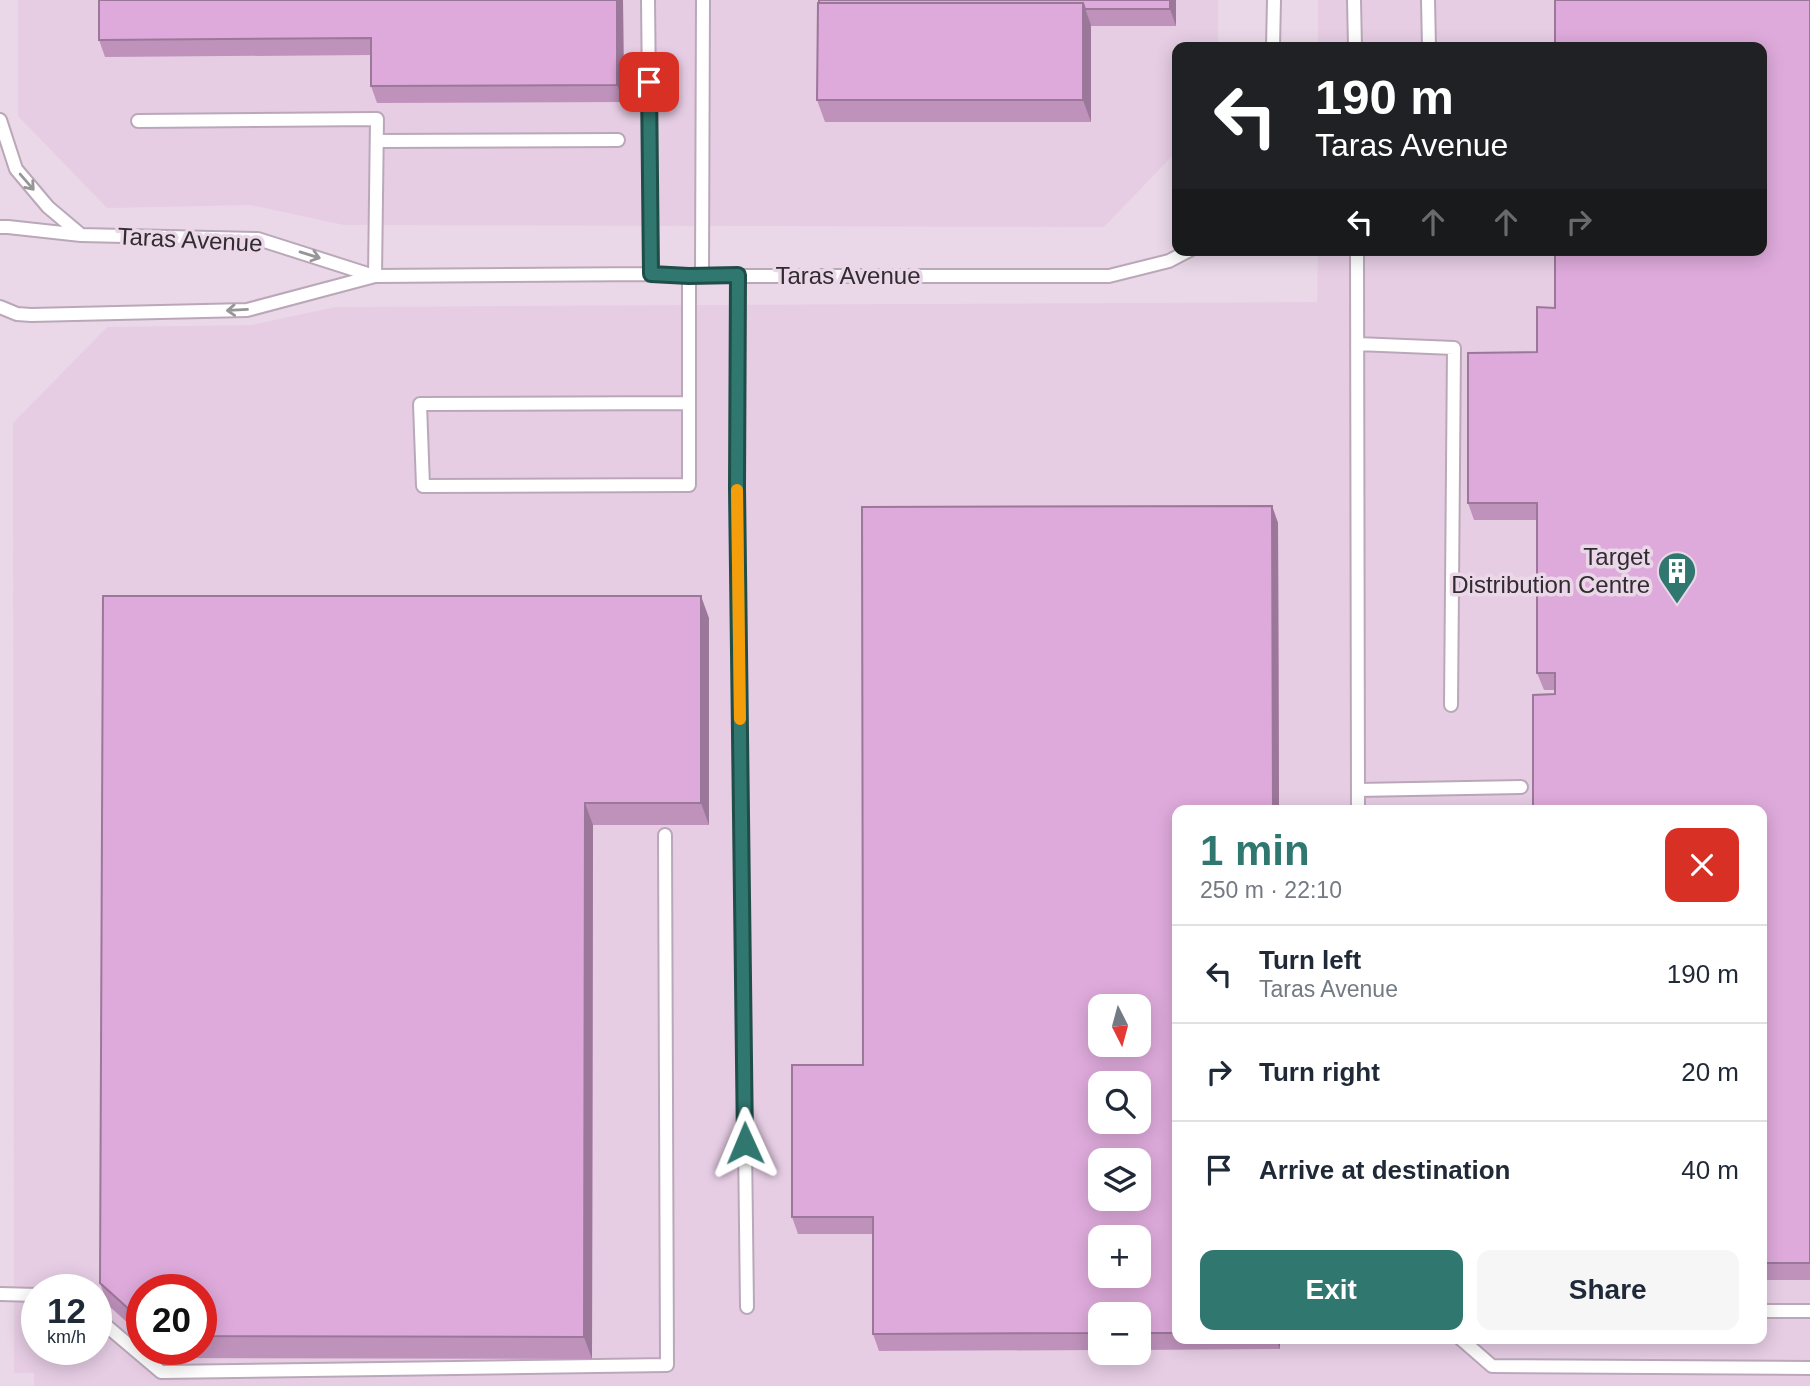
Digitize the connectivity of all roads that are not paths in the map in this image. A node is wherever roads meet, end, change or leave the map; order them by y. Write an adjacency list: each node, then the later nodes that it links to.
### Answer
1 (648, 0): 17 (lane)
2 (703, 0): 20 (lane)
3 (1274, 0): 6 (lane)
4 (1354, 0): 7 (lane)
5 (1428, 0): 8 (lane)
6 (1273, 42)
7 (1355, 42)
8 (1429, 42)
9 (0, 120): 14 (lane, one-way to 14)
10 (138, 121): 12 (lane)
11 (618, 140): 12 (lane)
12 (377, 141): 19 (lane)
13 (0, 227): 14 (lane, Taras Avenue)
14 (81, 235): 19 (lane, Taras Avenue, one-way to 19)
15 (1179, 256): 18 (lane, Taras Avenue)
16 (1357, 256): 22 (lane)
17 (651, 274): 19 (lane, Taras Avenue); 20 (lane, Taras Avenue)
18 (738, 275): 20 (lane, Taras Avenue); 31 (lane)
19 (375, 276): 21 (lane, Taras Avenue, one-way to 21)
20 (695, 276): 23 (lane)
21 (0, 307)
22 (1357, 344): 24 (lane); 26 (lane)
23 (689, 403): 23 (lane)
24 (1451, 705)
25 (1521, 787): 26 (lane)
26 (1358, 790): 27 (lane)
27 (1358, 805)
28 (665, 835): 34 (lane)
29 (0, 1294): 30 (lane)
30 (21, 1294)
31 (747, 1307)
32 (1767, 1311): 33 (lane)
33 (1810, 1311)
34 (112, 1331)
35 (1467, 1344): 36 (lane)
36 (1810, 1368)

